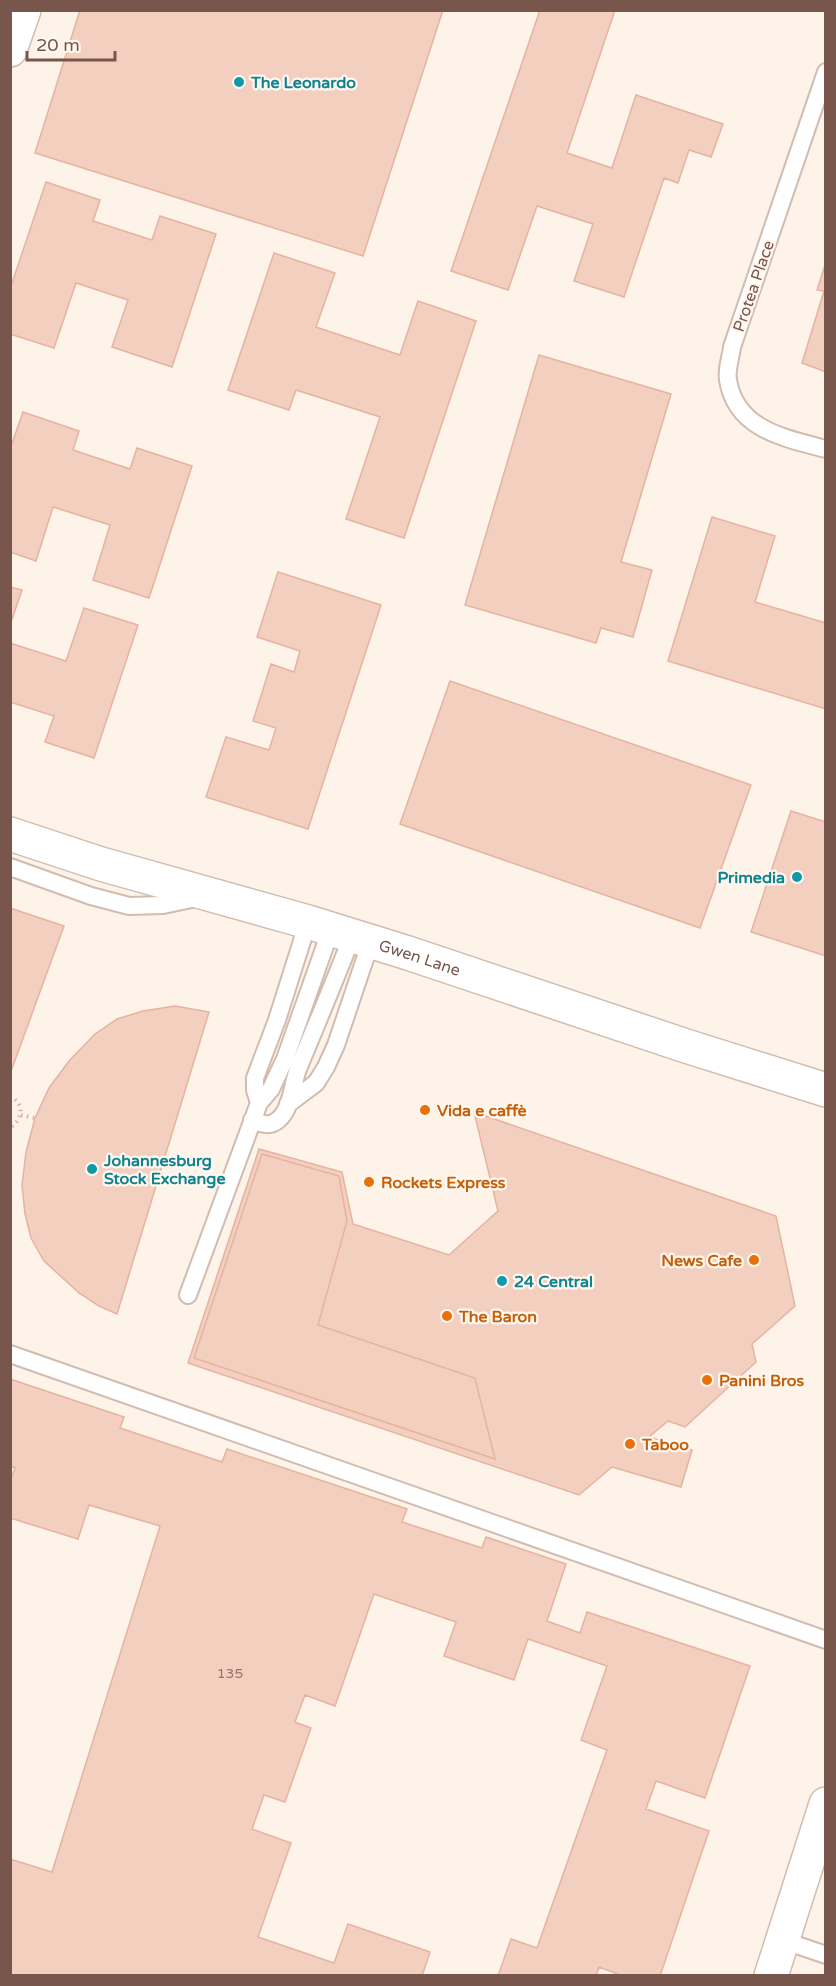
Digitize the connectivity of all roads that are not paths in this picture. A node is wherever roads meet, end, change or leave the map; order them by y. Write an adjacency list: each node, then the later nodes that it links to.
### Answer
1 (24, 10): 2 (street)
2 (10, 50)
3 (825, 72): 4 (lane, Protea Place)
4 (825, 449)
5 (10, 834): 7 (street, Gwen Lane)
6 (10, 867): 7 (lane)
7 (212, 895): 8 (street, Gwen Lane)
8 (341, 932): 9 (street, Gwen Lane); 10 (lane); 10 (lane); 11 (lane); 11 (lane)
9 (825, 1090)
10 (259, 1103): 12 (lane)
11 (288, 1104): 12 (lane)
12 (252, 1120): 13 (lane)
13 (188, 1295)
14 (10, 1354): 15 (lane)
15 (825, 1640)
16 (825, 1804): 17 (street)
17 (782, 1940): 18 (lane); 19 (street)
18 (825, 1955)
19 (771, 1976)

